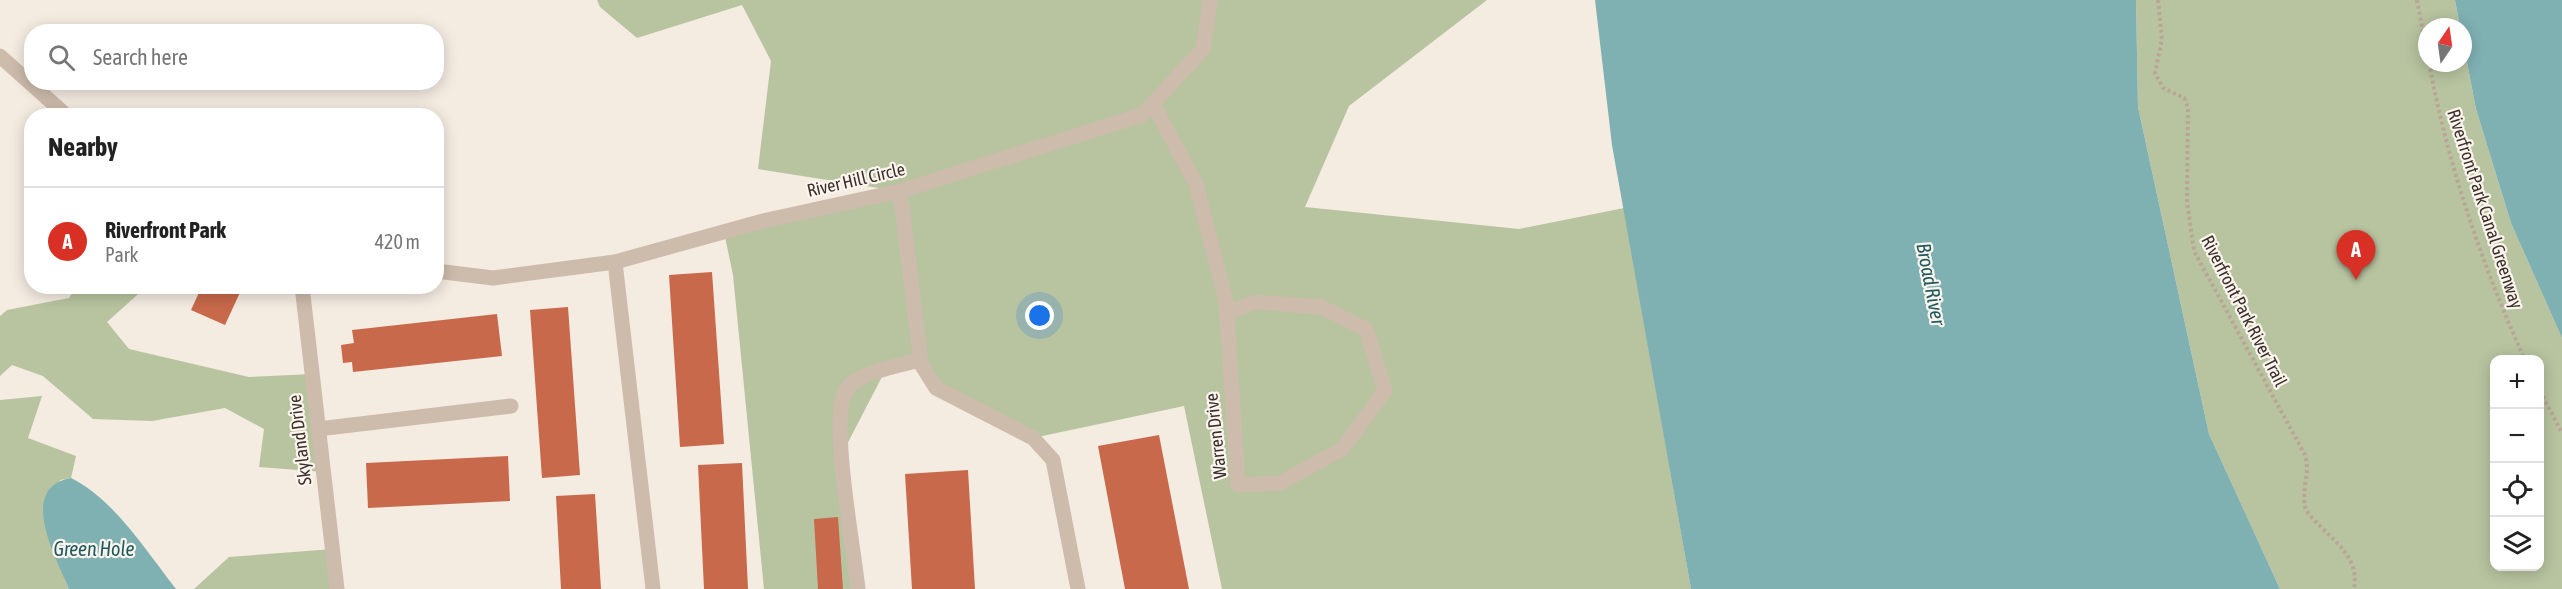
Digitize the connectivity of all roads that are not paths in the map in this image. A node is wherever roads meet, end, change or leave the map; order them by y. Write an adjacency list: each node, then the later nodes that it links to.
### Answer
1 (1210, 0): 5 (street, River Hill Circle)
2 (0, 56): 3 (street)
3 (24, 77)
4 (38, 90): 6 (street)
5 (1153, 104): 7 (street, River Hill Circle); 11 (street, Warren Drive)
6 (58, 108)
7 (900, 191): 8 (street, River Hill Circle); 12 (street)
8 (615, 262): 9 (street, River Hill Circle); 16 (street)
9 (444, 272)
10 (303, 294): 14 (street, Skyland Drive)
11 (1226, 313): 11 (street, Warren Drive)
12 (920, 360): 17 (street); 18 (street)
13 (511, 406): 14 (street)
14 (318, 429): 15 (street, Skyland Drive)
15 (337, 589)
16 (653, 589)
17 (858, 589)
18 (1078, 589)

